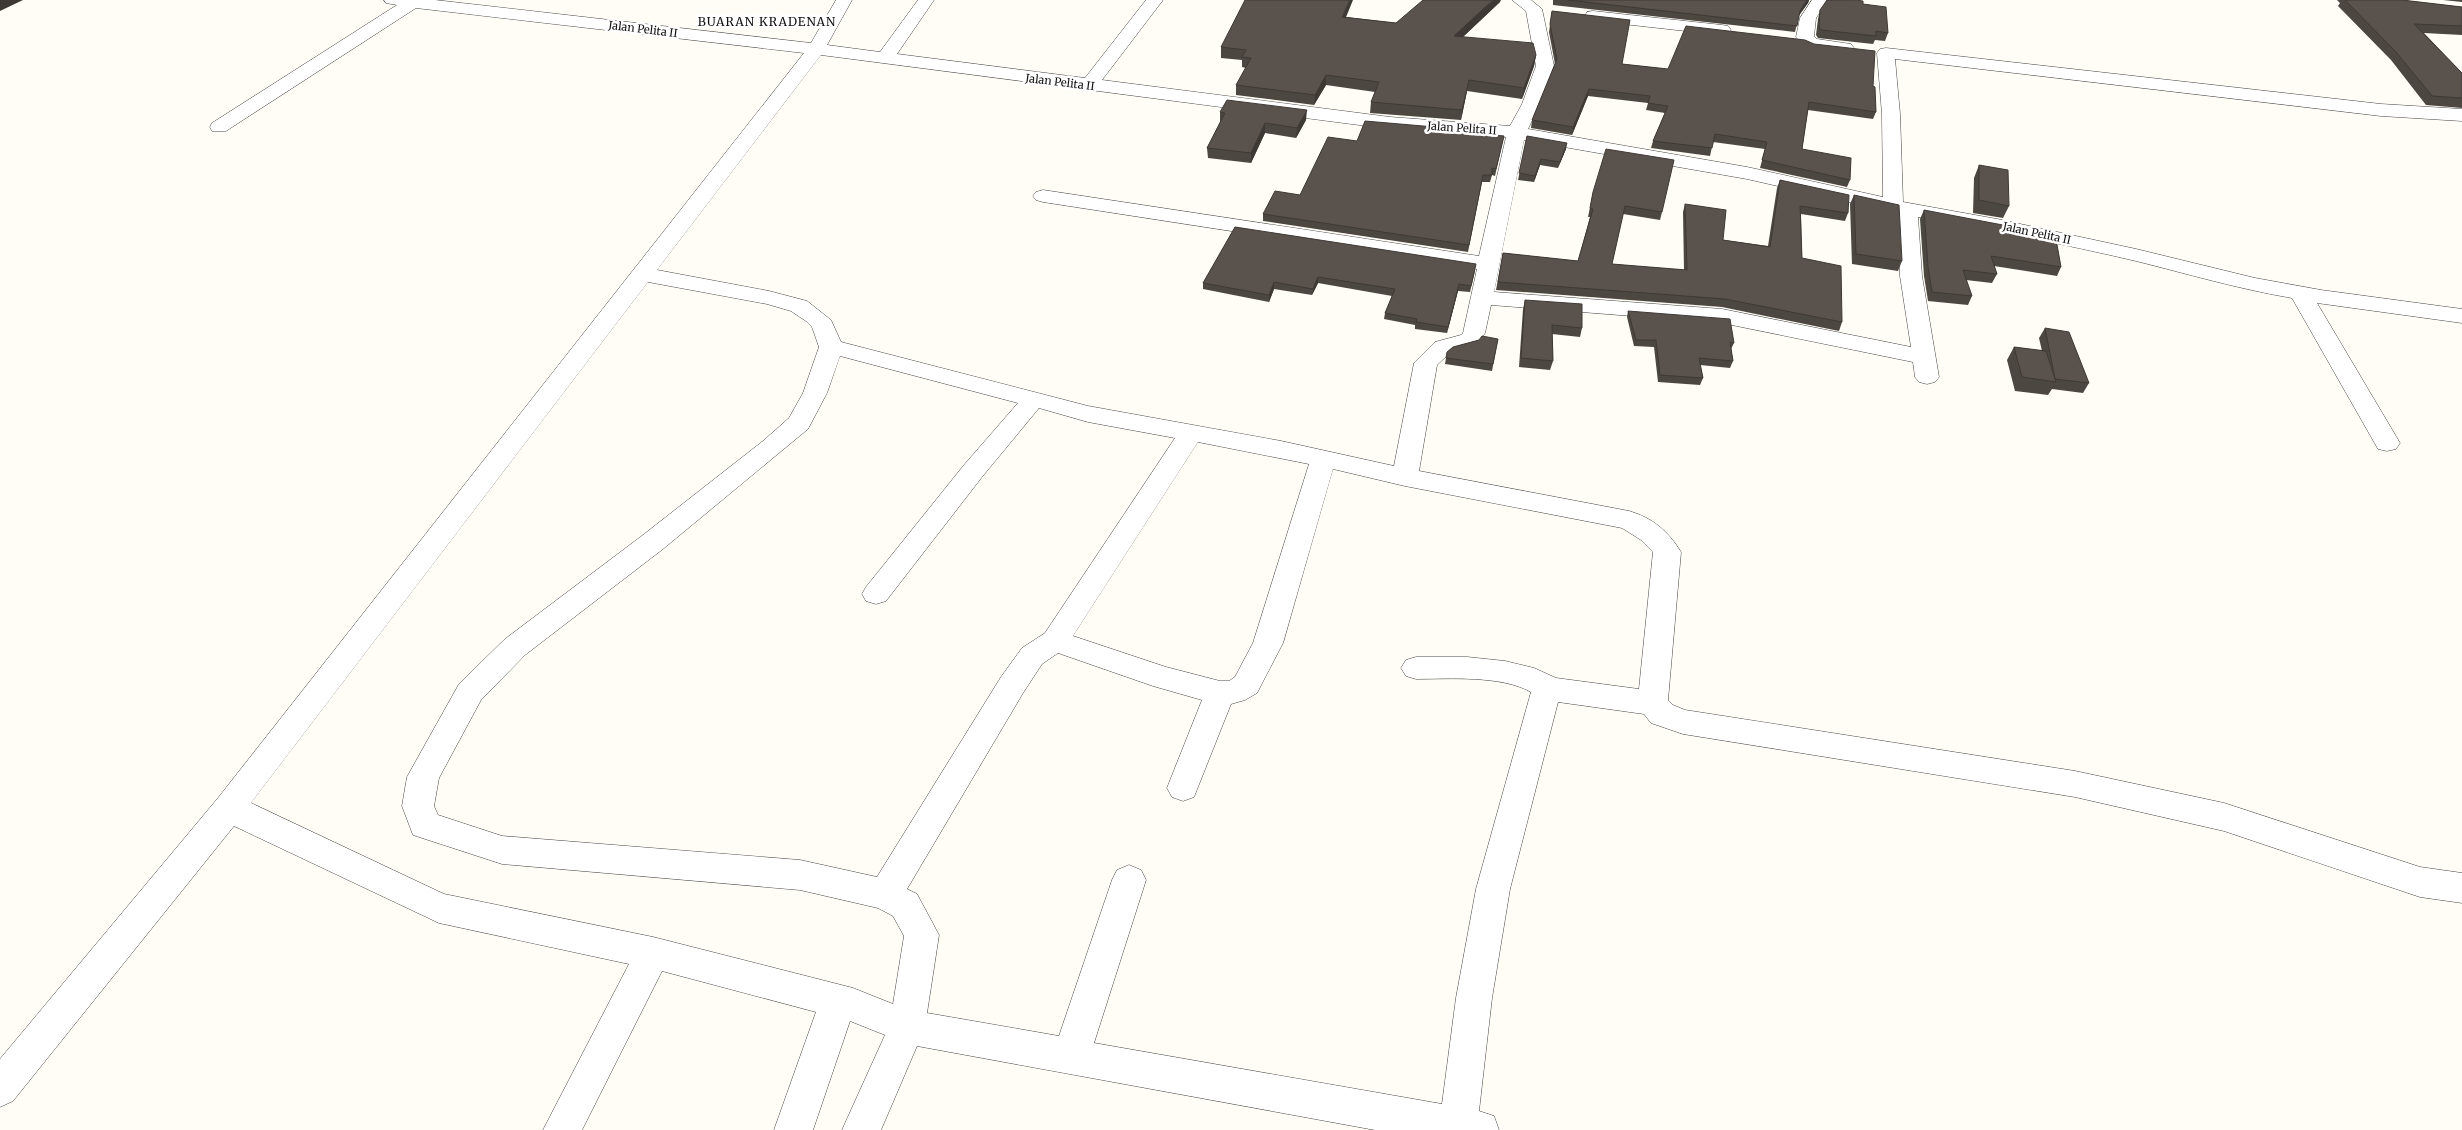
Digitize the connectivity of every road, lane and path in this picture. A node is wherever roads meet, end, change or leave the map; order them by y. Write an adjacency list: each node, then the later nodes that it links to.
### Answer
1 (392, 0): 6 (street, Jalan Pelita II)
2 (844, 0): 13 (street)
3 (926, 0): 15 (street)
4 (1155, 0): 16 (street)
5 (1820, 0): 12 (street)
6 (412, 3): 13 (street, Jalan Pelita II); 18 (street)
7 (1527, 4): 8 (street); 19 (street)
8 (1554, 11)
9 (1573, 13): 10 (street)
10 (1739, 32)
11 (1788, 38): 12 (street)
12 (1808, 40): 14 (street)
13 (816, 49): 15 (street, Jalan Pelita II); 23 (street)
14 (1875, 51): 17 (street); 21 (street)
15 (884, 58): 16 (street, Jalan Pelita II)
16 (1089, 85): 19 (street, Jalan Pelita II)
17 (2462, 115)
18 (218, 127)
19 (1516, 132): 21 (street, Jalan Pelita II); 22 (street)
20 (1043, 196): 22 (street)
21 (1900, 208): 24 (street, Jalan Pelita II); 25 (street)
22 (1487, 264): 25 (street)
23 (639, 278): 27 (street); 40 (street)
24 (2300, 293): 26 (street, Jalan Pelita II); 30 (street)
25 (1481, 298): 32 (street)
26 (2462, 316)
27 (831, 347): 28 (street); 43 (street)
28 (1033, 400): 29 (street); 33 (street)
29 (1191, 433): 31 (street); 34 (street)
30 (2388, 443)
31 (1323, 460): 32 (street); 37 (street)
32 (1405, 477): 38 (street)
33 (876, 594)
34 (1056, 641): 37 (street); 43 (street)
35 (1416, 668): 36 (street)
36 (1551, 690): 38 (street); 49 (street)
37 (1220, 692): 39 (street)
38 (1653, 703): 42 (street)
39 (1183, 788)
40 (229, 808): 44 (street); 48 (street)
41 (1130, 880): 47 (street)
42 (2462, 888)
43 (885, 894): 46 (street)
44 (653, 953): 45 (street); 50 (street)
45 (845, 1004): 46 (street); 51 (street)
46 (901, 1024): 47 (street); 52 (street)
47 (1071, 1056): 49 (street)
48 (0, 1088)
49 (1469, 1128)
50 (562, 1130)
51 (792, 1130)
52 (861, 1130)

